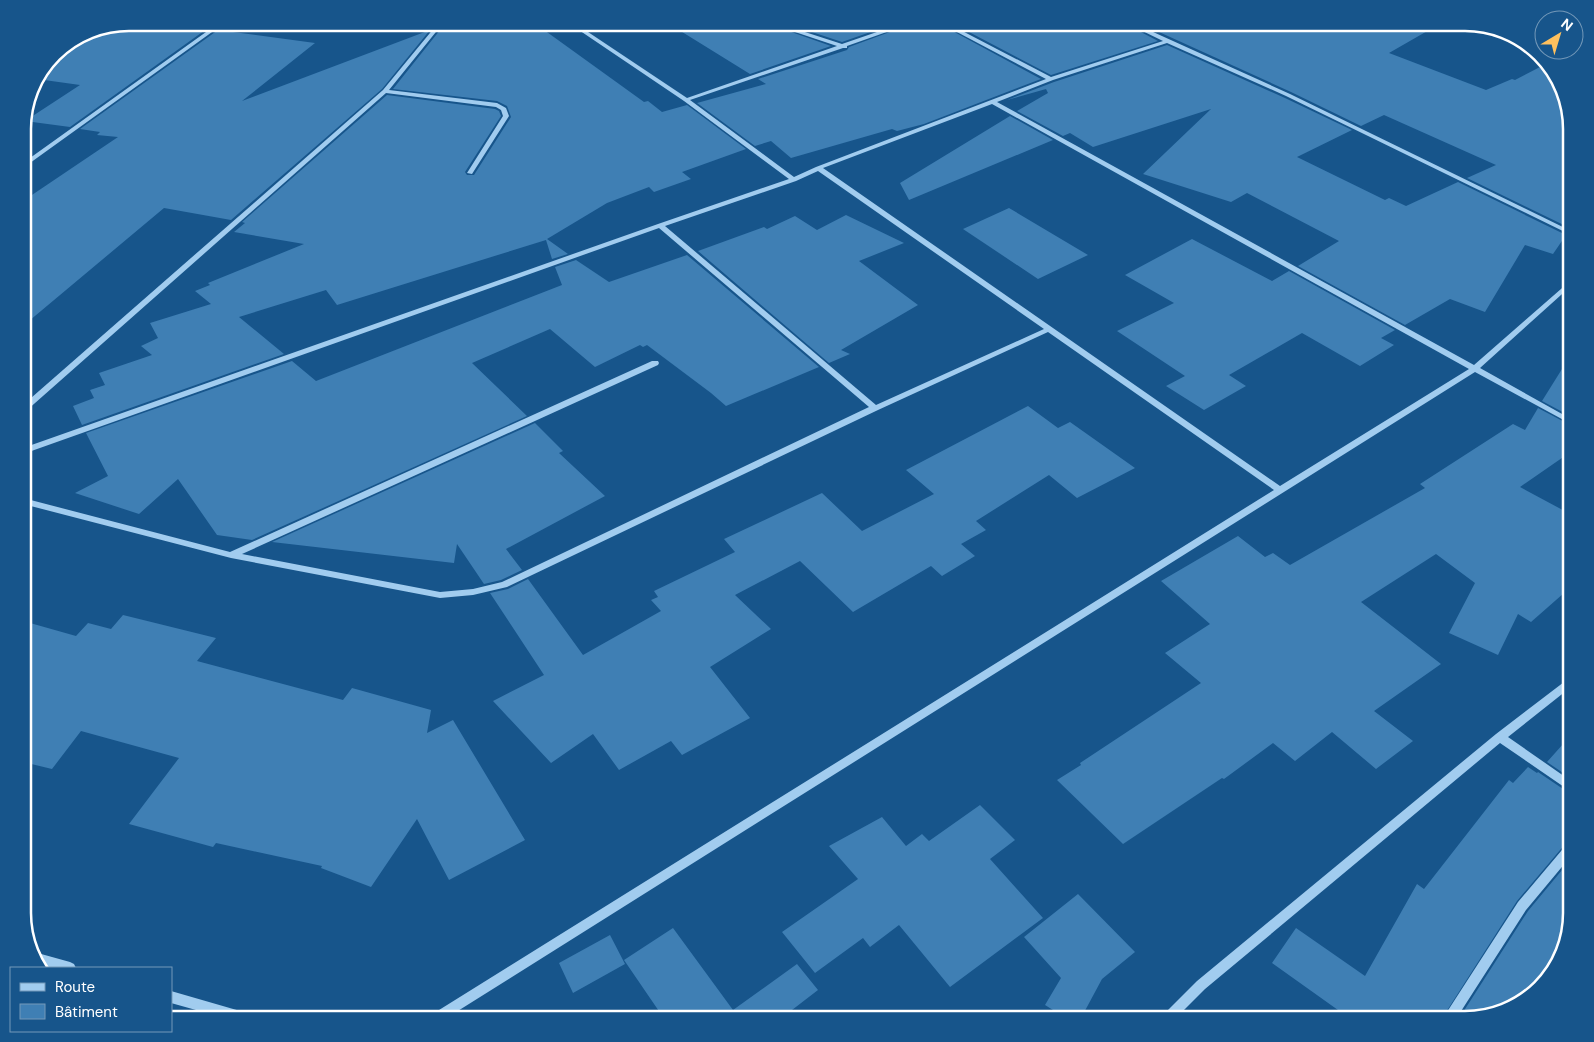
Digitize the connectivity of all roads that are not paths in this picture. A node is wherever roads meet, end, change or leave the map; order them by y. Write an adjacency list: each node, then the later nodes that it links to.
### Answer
1 (211, 31): 14 (street)
2 (435, 31): 11 (street)
3 (582, 31): 12 (street)
4 (795, 31): 9 (street)
5 (889, 31): 9 (street)
6 (958, 31): 10 (street)
7 (1145, 31): 8 (street)
8 (1167, 41): 10 (street); 19 (street)
9 (845, 47): 12 (street)
10 (1051, 79): 13 (street)
11 (385, 91): 16 (street); 24 (street)
12 (686, 100): 17 (street)
13 (993, 102): 15 (street); 23 (street)
14 (31, 160)
15 (818, 168): 17 (street); 21 (street)
16 (470, 173)
17 (794, 180): 18 (street)
18 (660, 225): 25 (street); 27 (street)
19 (1563, 229)
20 (1563, 291): 23 (street)
21 (1050, 329): 25 (street); 28 (street)
22 (655, 363): 30 (street)
23 (1474, 369): 26 (street); 28 (street)
24 (31, 402)
25 (875, 408): 30 (street)
26 (1563, 417)
27 (31, 448)
28 (1279, 490): 39 (street)
29 (31, 503): 30 (street)
30 (231, 555)
31 (1563, 689): 32 (street)
32 (1500, 737): 33 (street); 40 (street)
33 (1563, 780)
34 (1563, 858): 41 (street)
35 (43, 961): 36 (street)
36 (66, 967)
37 (172, 998): 38 (street)
38 (216, 1011)
39 (449, 1011)
40 (1176, 1011)
41 (1455, 1011)

